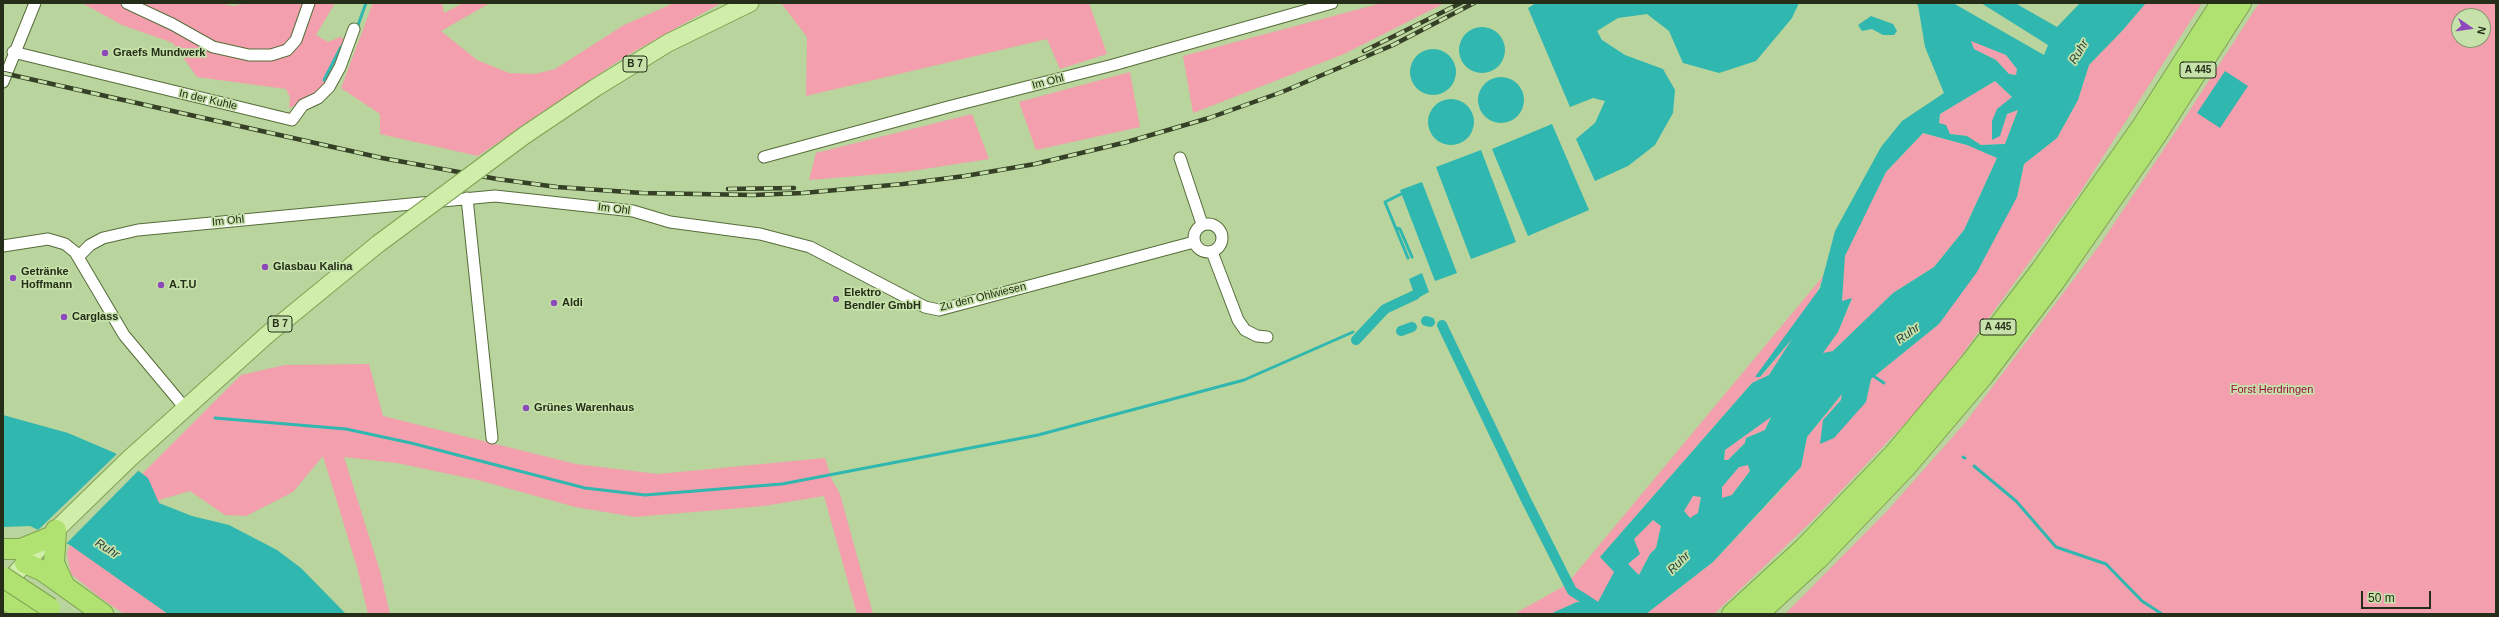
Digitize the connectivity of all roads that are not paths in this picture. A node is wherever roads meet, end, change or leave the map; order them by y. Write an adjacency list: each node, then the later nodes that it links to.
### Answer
1 (35, 3): 9 (street)
2 (127, 3): 3 (street)
3 (308, 3)
4 (750, 3): 21 (main road, B 7, bridge)
5 (1332, 3): 11 (street, Im Ohl)
6 (2221, 3): 32 (highway, A 445)
7 (2241, 3): 33 (highway, A 445)
8 (354, 29): 9 (street, In der Kuhle)
9 (13, 52): 10 (street)
10 (3, 82)
11 (764, 157)
12 (1180, 158): 14 (street)
13 (467, 198): 15 (street, Im Ohl); 19 (street, Im Ohl); 22 (street)
14 (1202, 224): 16 (street); 18 (street)
15 (760, 234): 16 (street, Zu den Ohlwiesen)
16 (1194, 242): 18 (street)
17 (3, 246): 19 (street)
18 (1212, 252): 20 (street)
19 (79, 256): 21 (street)
20 (1267, 337)
21 (185, 408): 23 (main road, B 7)
22 (492, 438)
23 (39, 546): 24 (highway); 26 (main road, B 7); 27 (highway); 27 (highway)
24 (5, 553): 26 (highway)
25 (3, 577): 29 (highway, bridge)
26 (3, 586)
27 (66, 589): 31 (highway)
28 (3, 598): 30 (highway)
29 (55, 611)
30 (28, 614)
31 (103, 614)
32 (1732, 614)
33 (1758, 614)

